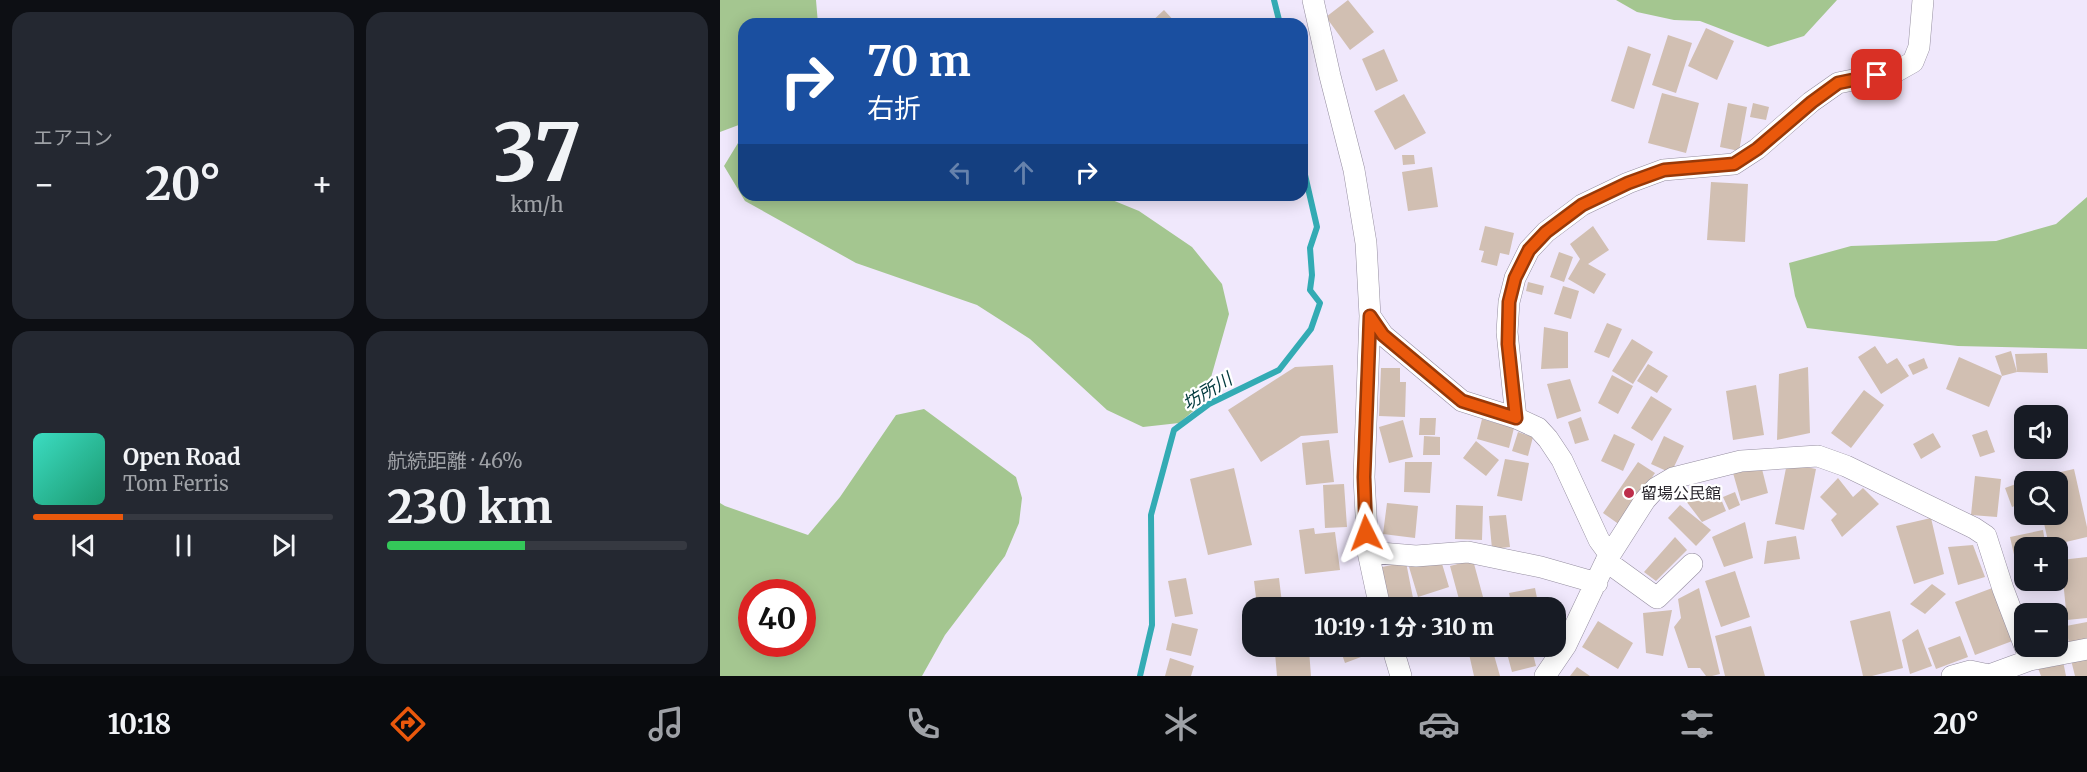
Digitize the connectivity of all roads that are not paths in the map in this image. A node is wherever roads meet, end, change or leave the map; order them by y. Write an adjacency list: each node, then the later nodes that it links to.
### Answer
1 (1313, 0): 3 (street)
2 (1923, 0): 4 (street)
3 (1370, 316): 4 (street); 5 (street)
4 (1516, 418): 6 (street)
5 (1368, 552): 8 (street); 9 (street)
6 (1608, 558): 7 (street); 8 (street); 12 (street)
7 (1692, 564)
8 (1597, 583): 14 (street)
9 (1378, 597)
10 (2087, 649): 12 (street)
11 (1394, 657): 13 (street)
12 (2030, 660): 15 (street)
13 (1397, 675)
14 (1545, 676)
15 (1952, 676)

